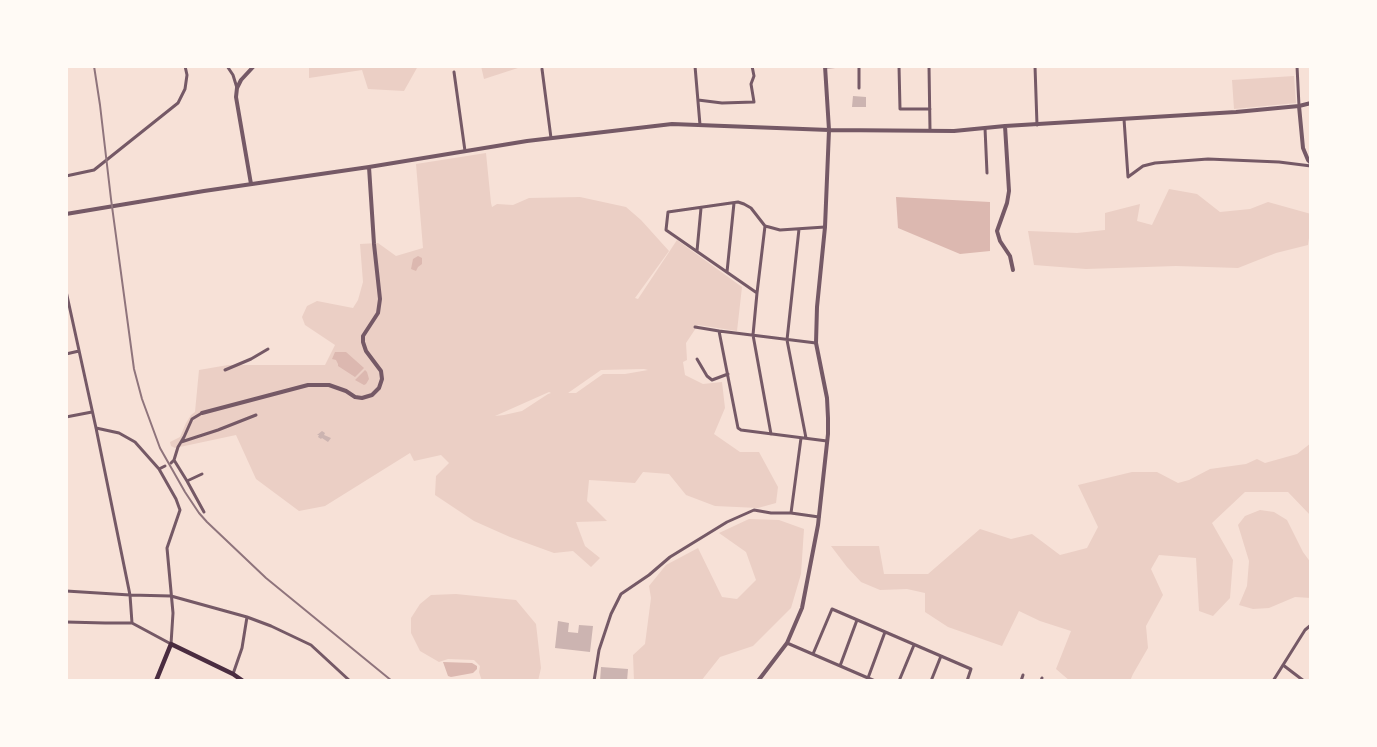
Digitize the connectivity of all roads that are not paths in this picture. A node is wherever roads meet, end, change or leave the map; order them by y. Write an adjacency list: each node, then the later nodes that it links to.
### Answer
1 (184, 66): 33 (street)
2 (227, 66): 15 (street)
3 (254, 66): 15 (street)
4 (695, 66): 17 (street)
5 (752, 66): 17 (street)
6 (845, 66): 12 (street)
7 (859, 66): 16 (street)
8 (898, 66): 20 (street)
9 (929, 66): 20 (street)
10 (1035, 66): 22 (street)
11 (1297, 66): 19 (street)
12 (825, 67): 26 (street)
13 (542, 69): 28 (street)
14 (454, 72): 29 (street)
15 (237, 88): 34 (street)
16 (859, 88)
17 (698, 100): 23 (street)
18 (1311, 104): 19 (street)
19 (1299, 106): 21 (street); 30 (street)
20 (930, 109): 27 (street)
21 (1124, 119): 22 (street); 30 (street)
22 (1037, 124): 24 (street)
23 (700, 125): 26 (street); 28 (street)
24 (1005, 126): 25 (street); 42 (street)
25 (985, 128): 27 (street); 32 (street)
26 (829, 130): 27 (street); 39 (street)
27 (930, 130)
28 (551, 138): 29 (street)
29 (464, 151): 31 (street)
30 (1311, 164)
31 (369, 166): 34 (street); 58 (street)
32 (987, 172)
33 (66, 176)
34 (251, 184): 37 (street)
35 (734, 203): 36 (street); 38 (street); 43 (street)
36 (701, 208): 41 (street); 41 (street)
37 (66, 214)
38 (765, 226): 40 (street); 45 (street)
39 (825, 227): 40 (street); 50 (street)
40 (799, 229): 49 (street)
41 (697, 251): 43 (street)
42 (1013, 270)
43 (727, 272): 45 (street)
44 (66, 291): 52 (street)
45 (757, 293): 48 (street)
46 (695, 327): 47 (street)
47 (719, 331): 48 (street); 56 (street)
48 (753, 335): 49 (street); 62 (street)
49 (788, 340): 50 (street); 64 (street)
50 (816, 343): 65 (street)
51 (268, 349): 55 (street)
52 (79, 351): 53 (street); 57 (street)
53 (66, 354)
54 (697, 359): 56 (street)
55 (225, 370)
56 (728, 374): 62 (street)
57 (92, 412): 60 (street); 61 (street)
58 (202, 413): 66 (street)
59 (256, 415): 66 (street)
60 (66, 417)
61 (96, 428): 68 (street); 75 (street)
62 (771, 434): 63 (street)
63 (801, 438): 64 (street); 72 (street)
64 (806, 438): 65 (street)
65 (827, 441): 73 (street)
66 (181, 442): 70 (street)
67 (165, 466): 68 (street)
68 (159, 469): 76 (street)
69 (202, 474): 70 (street)
70 (187, 481): 71 (street)
71 (204, 512)
72 (791, 513): 73 (street); 96 (street)
73 (818, 517): 83 (street)
74 (66, 591): 75 (street)
75 (130, 595): 76 (street); 80 (street)
76 (171, 596): 77 (street); 84 (street)
77 (247, 617): 90 (street); 95 (street)
78 (857, 620): 82 (street); 86 (street); 89 (street)
79 (66, 622): 80 (street)
80 (132, 623): 84 (street)
81 (1311, 625): 88 (street)
82 (886, 632): 85 (street); 92 (street)
83 (787, 643): 86 (street); 97 (street)
84 (171, 644): 90 (main road); 93 (main road)
85 (914, 644): 87 (street); 99 (street)
86 (813, 654): 89 (street)
87 (941, 656): 100 (street); 101 (street)
88 (1282, 665): 103 (street); 104 (street)
89 (840, 666): 92 (street)
90 (233, 674): 94 (main road)
91 (1023, 675): 102 (street)
92 (868, 678): 98 (street)
93 (157, 680)
94 (243, 681)
95 (350, 681)
96 (594, 681)
97 (758, 681)
98 (875, 681)
99 (899, 681)
100 (931, 681)
101 (967, 681)
102 (1021, 681)
103 (1273, 681)
104 (1304, 681)

